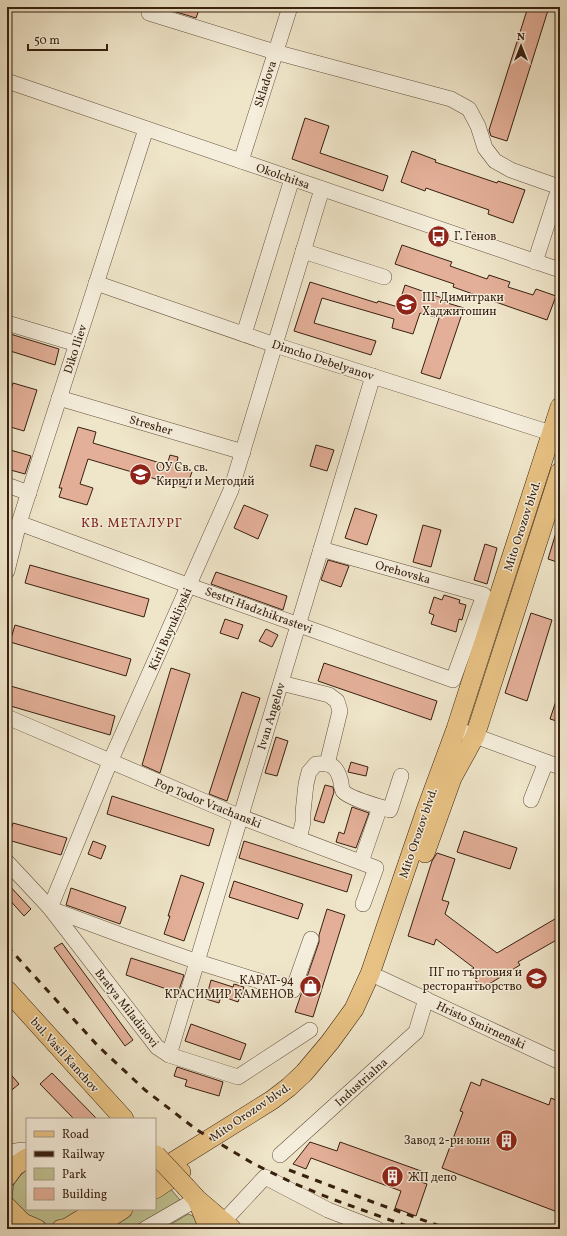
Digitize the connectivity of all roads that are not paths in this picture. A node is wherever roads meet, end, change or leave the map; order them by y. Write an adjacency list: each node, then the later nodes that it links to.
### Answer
1 (290, 7): 3 (street, Skladova)
2 (149, 13): 3 (street)
3 (275, 52): 6 (street, Skladova); 8 (street)
4 (7, 81): 5 (street, Okolchitsa)
5 (146, 129): 6 (street, Okolchitsa); 14 (street, Diko Iliev)
6 (241, 161): 7 (street, Okolchitsa)
7 (292, 179): 9 (street, Okolchitsa); 16 (street)
8 (560, 186): 11 (street)
9 (322, 189): 10 (street, Kiril Buyukliyski); 11 (street, Okolchitsa)
10 (303, 252): 13 (street); 18 (street, Kiril Buyukliyski)
11 (535, 262): 12 (street, Okolchitsa)
12 (560, 270)
13 (384, 277)
14 (96, 283): 16 (street, Dimcho Debelyanov); 17 (street, Diko Iliev)
15 (7, 323): 17 (street)
16 (244, 334): 18 (street, Dimcho Debelyanov)
17 (77, 344): 20 (street, Diko Iliev)
18 (275, 345): 19 (street, Dimcho Debelyanov); 23 (street, Kiril Buyukliyski)
19 (373, 376): 22 (street, Dimcho Debelyanov); 28 (street, Ivan Angelov)
20 (59, 398): 23 (street, Stresher); 26 (street, Diko Iliev)
21 (560, 407): 22 (main road, Mito Orozov blvd.)
22 (552, 434): 35 (main road, Mito Orozov blvd.)
23 (243, 452): 30 (street, Kiril Buyukliyski)
24 (560, 472): 36 (main road, Mito Orozov blvd.)
25 (7, 485): 26 (street)
26 (29, 493): 27 (street, Diko Iliev)
27 (19, 523): 29 (street, Diko Iliev); 30 (street, Sestri Hadzhikrastevi)
28 (321, 549): 31 (street, Ivan Angelov); 32 (street, Orehovska)
29 (7, 569)
30 (190, 586): 31 (street, Sestri Hadzhikrastevi); 37 (street, Kiril Buyukliyski)
31 (299, 624): 32 (street, Sestri Hadzhikrastevi); 33 (street, Ivan Angelov)
32 (453, 680)
33 (281, 683): 38 (street); 43 (street, Ivan Angelov)
34 (7, 717): 37 (street, Pop Todor Vrachanski)
35 (456, 729): 36 (street); 65 (main road, Mito Orozov blvd.)
36 (475, 736): 39 (street); 51 (main road, Mito Orozov blvd.)
37 (110, 762): 43 (street, Pop Todor Vrachanski); 48 (street, Kiril Buyukliyski)
38 (327, 764): 42 (street); 44 (street)
39 (553, 765): 41 (street)
40 (401, 776): 42 (street)
41 (531, 800)
42 (380, 807): 46 (street)
43 (241, 817): 44 (street, Pop Todor Vrachanski); 50 (street, Ivan Angelov)
44 (298, 839): 46 (street, Pop Todor Vrachanski)
45 (7, 862): 48 (street, Bratya Miladinovi)
46 (361, 862): 47 (street, Pop Todor Vrachanski)
47 (363, 904)
48 (50, 908): 50 (street, Bratya Miladinovi); 55 (street, Bratya Miladinovi)
49 (311, 939): 50 (street, Bratya Miladinovi)
50 (198, 962): 55 (street, Ivan Angelov)
51 (380, 978): 53 (street, Hristo Smirnenski); 67 (main road, Mito Orozov blvd.)
52 (7, 990): 57 (main road, bul. Vasil Kanchov)
53 (426, 999): 56 (street, Hristo Smirnenski); 63 (street, Industrialna)
54 (310, 1030): 55 (street, Bratya Miladinovi)
55 (169, 1055)
56 (560, 1062)
57 (97, 1089): 58 (main road); 59 (main road, bul. Vasil Kanchov)
58 (106, 1118)
59 (123, 1118)
60 (26, 1152): 61 (street)
61 (7, 1154)
62 (156, 1155): 68 (main road, bridge)
63 (280, 1155)
64 (26, 1159): 66 (main road)
65 (156, 1172)
66 (7, 1177)
67 (156, 1188)
68 (191, 1193): 73 (main road); 79 (street); 80 (main road)
69 (7, 1207): 75 (main road)
70 (96, 1210): 77 (main road)
71 (121, 1210): 78 (main road)
72 (7, 1222): 74 (main road)
73 (222, 1227): 81 (street)
74 (8, 1229)
75 (37, 1229)
76 (61, 1229): 77 (main road)
77 (66, 1229)
78 (92, 1229)
79 (145, 1229)
80 (202, 1229)
81 (377, 1229)

